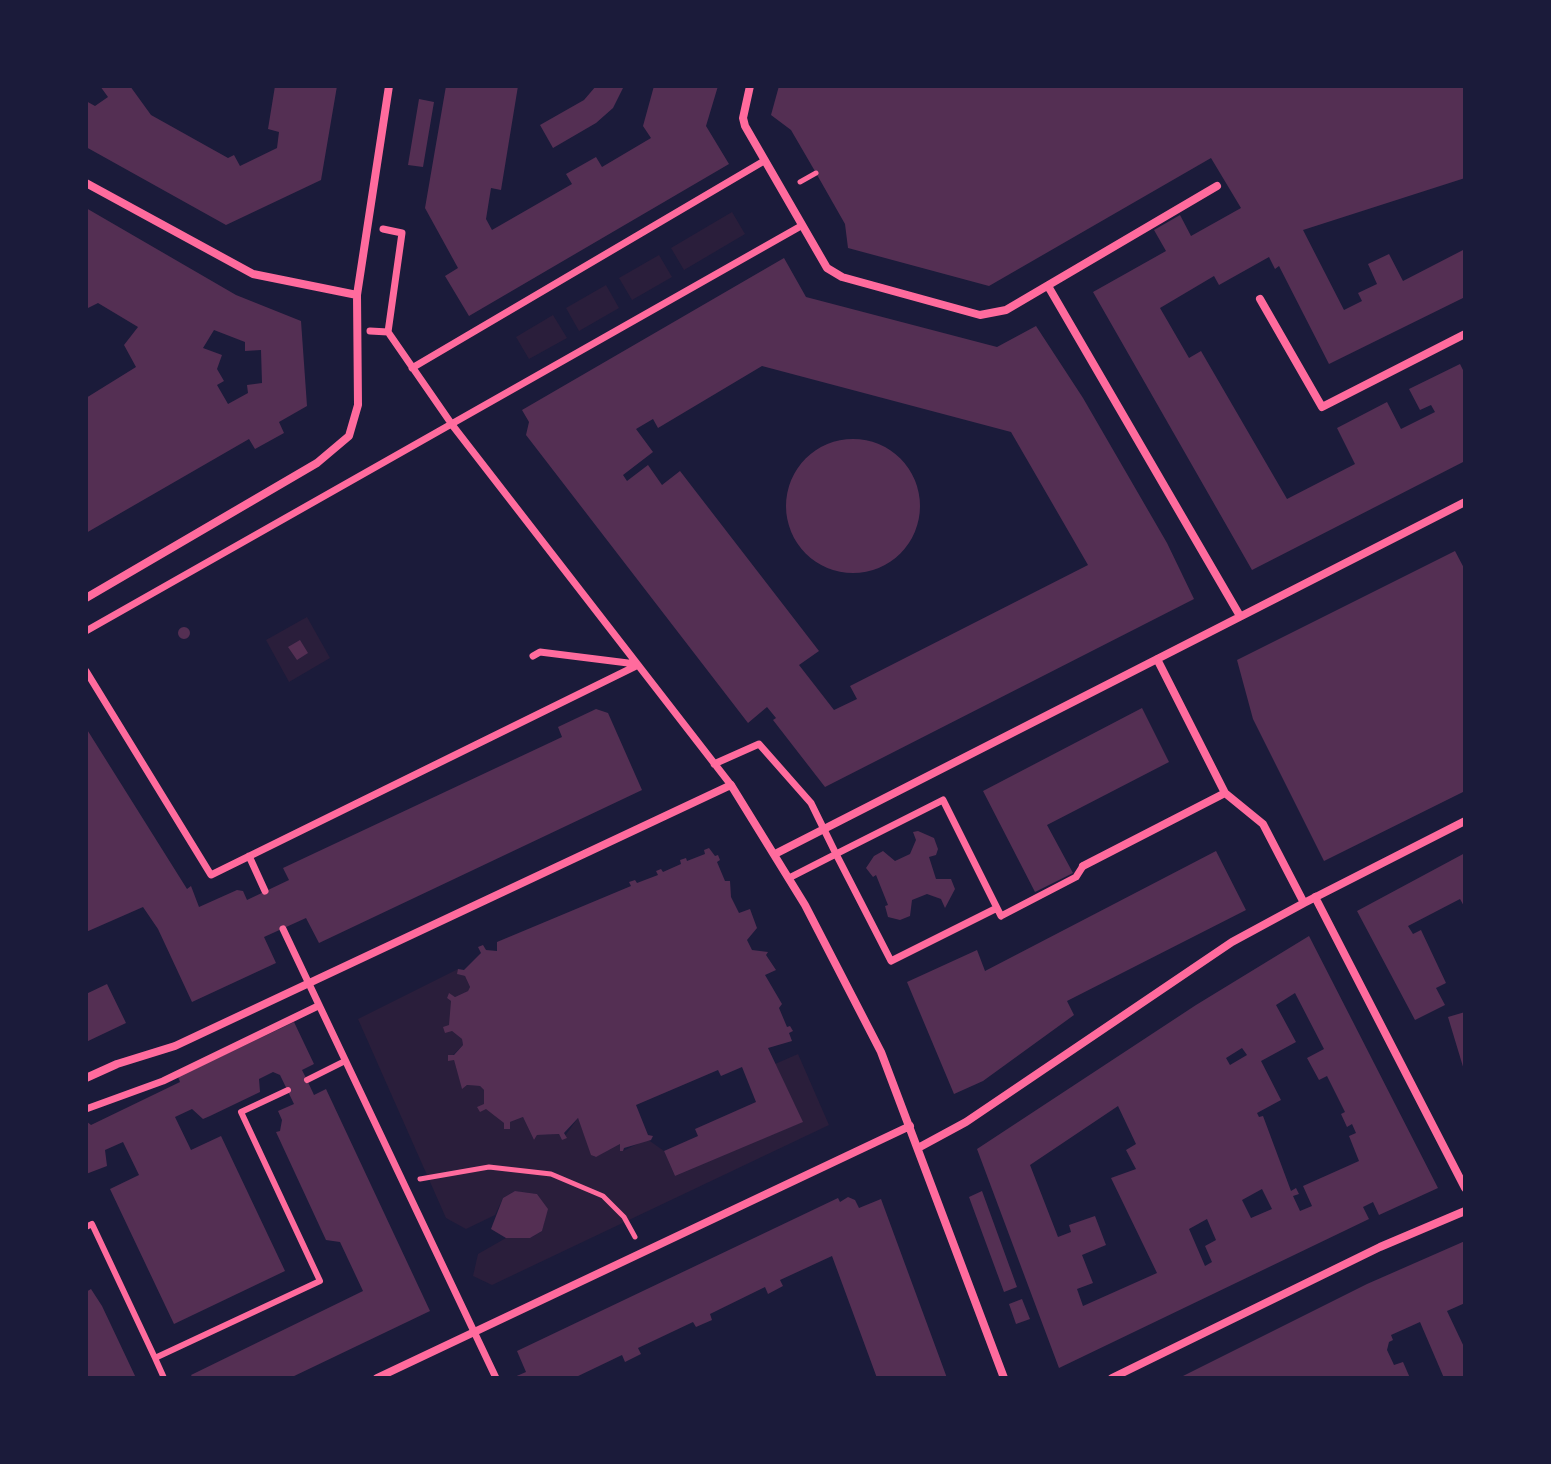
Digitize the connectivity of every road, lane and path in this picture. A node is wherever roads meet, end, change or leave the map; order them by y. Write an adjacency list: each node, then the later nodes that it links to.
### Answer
1 (389, 86): 9 (street)
2 (750, 86): 3 (street)
3 (764, 161): 6 (street); 14 (street)
4 (86, 183): 9 (street)
5 (1217, 186): 8 (street)
6 (801, 226): 8 (street); 15 (street)
7 (383, 229): 12 (street)
8 (1048, 286): 18 (street)
9 (357, 295): 17 (street)
10 (1260, 299): 13 (street)
11 (370, 331): 12 (street)
12 (388, 332): 14 (street)
13 (1465, 334)
14 (412, 368): 15 (street)
15 (453, 426): 19 (street); 22 (street)
16 (1464, 505): 18 (street)
17 (86, 598)
18 (1240, 616): 21 (street)
19 (86, 631)
20 (533, 656): 22 (street)
21 (1157, 659): 26 (street); 28 (street)
22 (638, 665): 24 (street); 31 (street)
23 (86, 671): 31 (street)
24 (714, 764): 25 (street); 28 (street)
25 (731, 785): 29 (street); 39 (street)
26 (1225, 793): 32 (street); 36 (street)
27 (1465, 821): 35 (street)
28 (823, 828): 29 (street); 30 (street)
29 (775, 854): 33 (street)
30 (836, 854): 33 (street); 37 (street); 37 (street)
31 (249, 856): 34 (street)
32 (1083, 866): 37 (street)
33 (789, 878): 46 (street)
34 (265, 891)
35 (1315, 897): 36 (street); 49 (street)
36 (1304, 903): 47 (street)
37 (997, 908)
38 (283, 929): 39 (street)
39 (308, 984): 40 (street); 42 (street)
40 (318, 1006): 41 (street); 45 (street)
41 (345, 1061): 43 (lane); 48 (street)
42 (86, 1078)
43 (307, 1080)
44 (288, 1090): 54 (lane)
45 (86, 1109)
46 (910, 1126): 47 (street); 52 (street)
47 (918, 1148): 58 (street)
48 (402, 1181): 52 (path); 53 (street)
49 (1465, 1188)
50 (1465, 1211): 59 (street)
51 (86, 1227): 54 (lane)
52 (643, 1252): 53 (street)
53 (474, 1331): 56 (street); 57 (street)
54 (155, 1358): 55 (lane)
55 (164, 1378)
56 (377, 1378)
57 (496, 1378)
58 (1004, 1378)
59 (1112, 1378)

